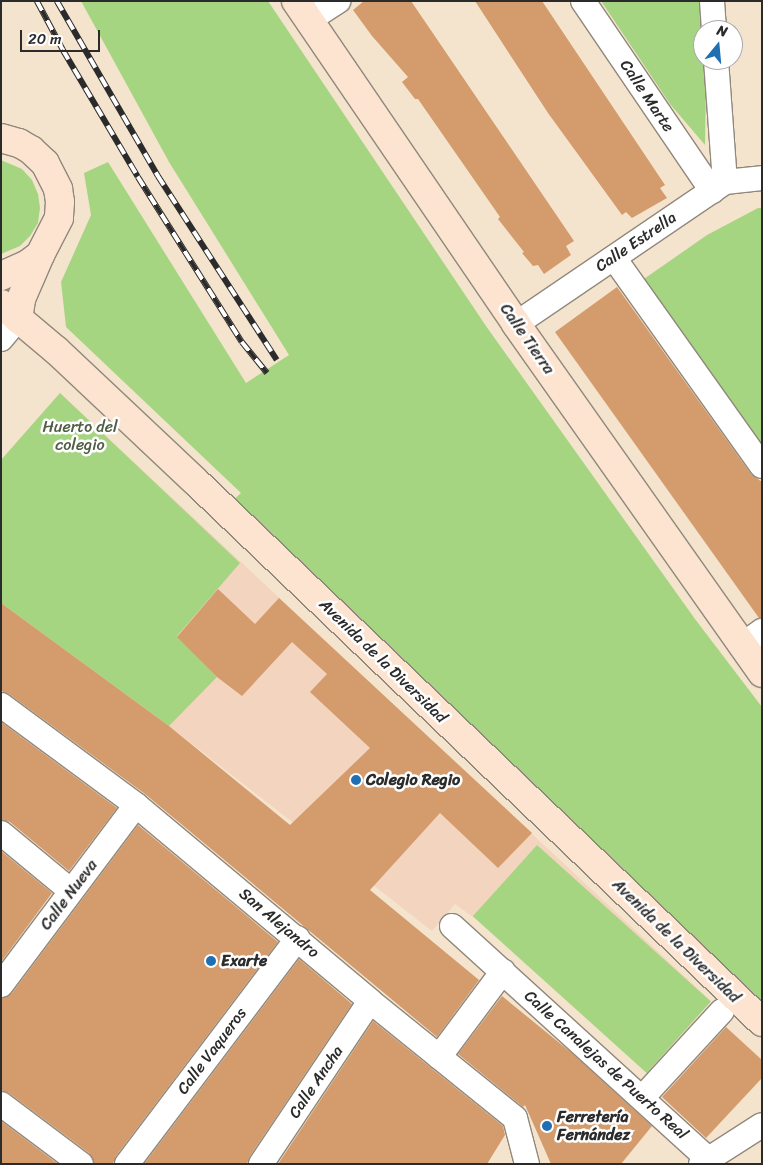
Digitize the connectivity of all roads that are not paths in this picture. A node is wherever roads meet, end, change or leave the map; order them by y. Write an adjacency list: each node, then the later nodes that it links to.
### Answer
1 (338, 1): 4 (street)
2 (583, 1): 9 (street, Calle Marte)
3 (712, 1): 5 (street)
4 (302, 11): 14 (main road, Calle Tierra)
5 (713, 20)
6 (716, 70): 9 (street)
7 (1, 138): 10 (main road)
8 (762, 178): 9 (street, Calle Estrella)
9 (718, 186): 11 (street, Calle Estrella)
10 (40, 255): 12 (main road); 13 (main road)
11 (614, 258): 14 (street, Calle Estrella); 15 (street)
12 (1, 276)
13 (7, 321): 28 (main road, Avenida de la Diversidad)
14 (516, 324): 16 (main road, Calle Tierra)
15 (762, 466)
16 (751, 638): 17 (main road, Calle Tierra)
17 (762, 673)
18 (1, 705): 19 (street, San Alejandro)
19 (136, 805): 21 (street, Calle Nueva); 23 (street, San Alejandro)
20 (1, 833): 21 (street)
21 (71, 891): 25 (street, Calle Nueva)
22 (452, 926): 24 (street, Calle Canalejas de Puerto Real)
23 (298, 938): 26 (street, San Alejandro); 36 (street, Calle Vaqueros)
24 (503, 972): 29 (street); 30 (street, Calle Canalejas de Puerto Real)
25 (1, 985)
26 (370, 1001): 29 (street, San Alejandro); 37 (street, Calle Ancha)
27 (722, 1010): 30 (street)
28 (762, 1022)
29 (439, 1057): 33 (street, San Alejandro)
30 (642, 1098): 34 (street, Calle Canalejas de Puerto Real)
31 (1, 1104): 35 (street)
32 (762, 1125): 34 (street)
33 (519, 1158)
34 (705, 1162)
35 (81, 1164)
36 (127, 1164)
37 (261, 1164)

